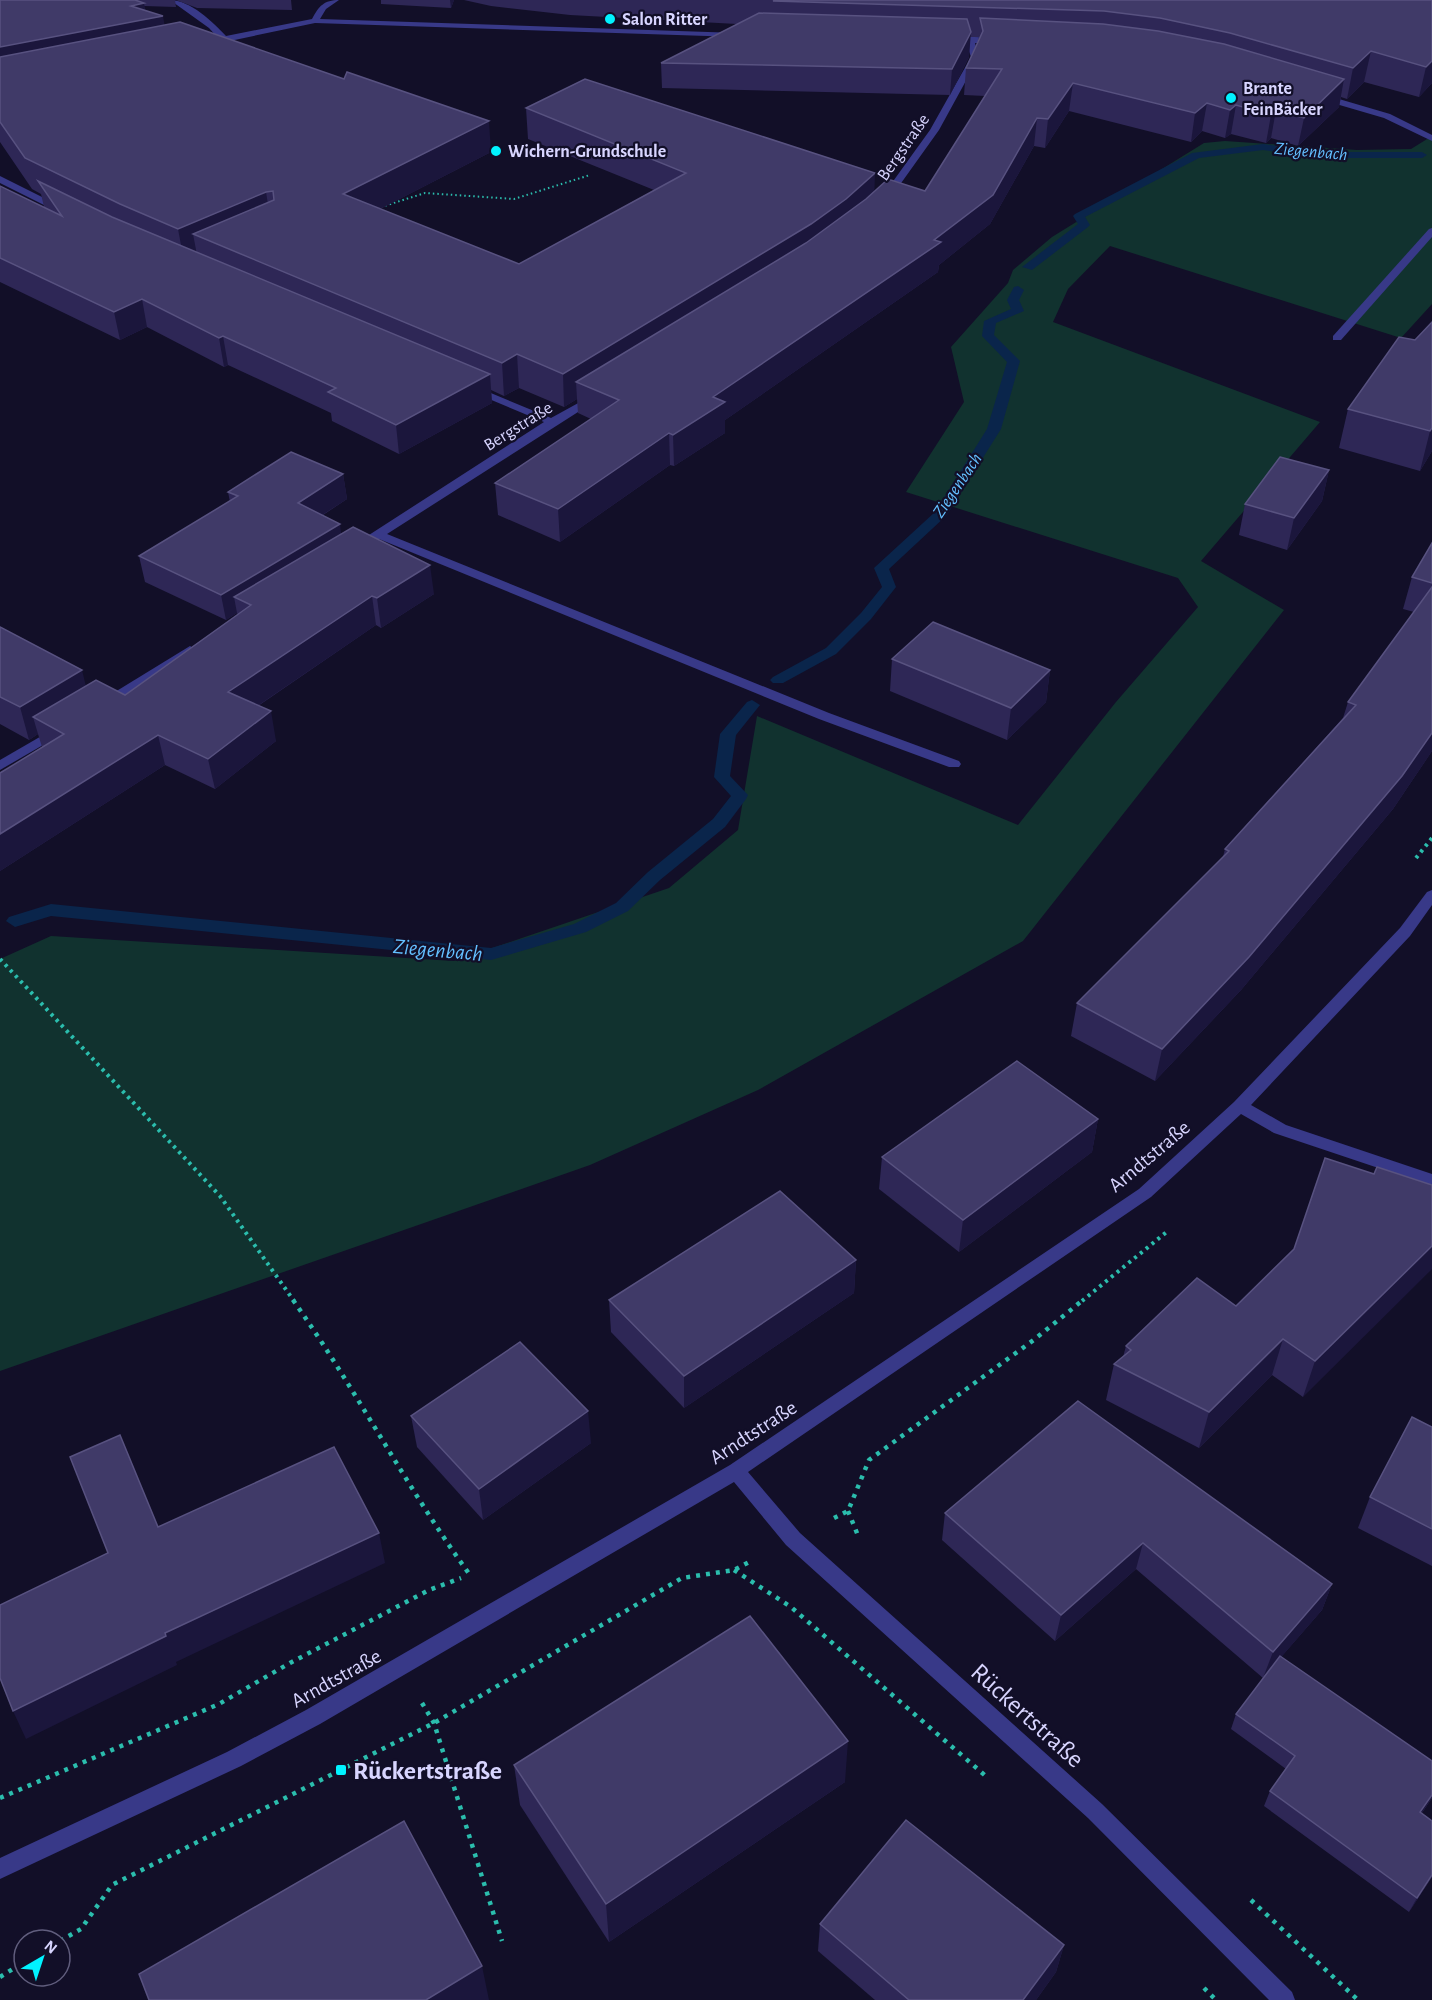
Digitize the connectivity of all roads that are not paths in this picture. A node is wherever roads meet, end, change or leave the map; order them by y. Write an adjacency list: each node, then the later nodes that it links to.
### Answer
1 (174, 0): 5 (street)
2 (335, 0): 3 (street)
3 (315, 21): 4 (street); 5 (street)
4 (751, 35)
5 (224, 39): 9 (street)
6 (935, 39): 7 (street)
7 (970, 40): 8 (street); 13 (street, Bergstraße)
8 (1005, 41)
9 (191, 46)
10 (1310, 94): 11 (street)
11 (1432, 138)
12 (0, 179): 14 (street)
13 (875, 211)
14 (71, 215)
15 (1432, 231): 16 (street)
16 (1337, 338)
17 (466, 386): 19 (street)
18 (605, 392): 19 (street, Bergstraße)
19 (552, 422): 20 (street, Bergstraße)
20 (378, 535): 21 (street, Bergstraße); 25 (street)
21 (350, 553)
22 (202, 643): 23 (street)
23 (91, 711)
24 (71, 723): 26 (street)
25 (954, 764)
26 (0, 766)
27 (1432, 895): 28 (street, Arndtstraße)
28 (1240, 1106): 29 (street); 30 (street, Arndtstraße)
29 (1432, 1180)
30 (736, 1471): 31 (street, Arndtstraße); 32 (street, Rückertstraße)
31 (0, 1869)
32 (1284, 2000)

